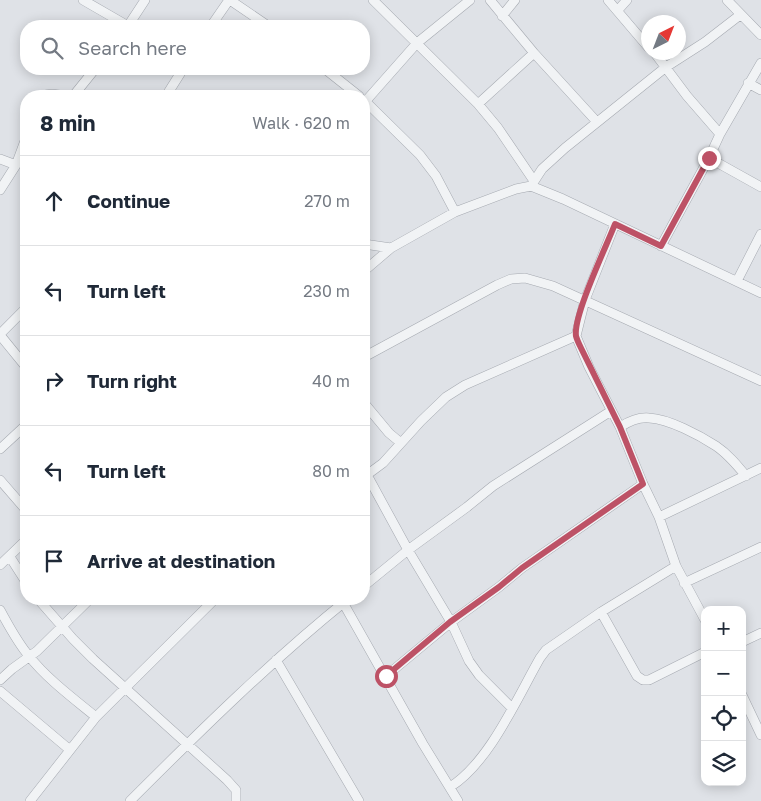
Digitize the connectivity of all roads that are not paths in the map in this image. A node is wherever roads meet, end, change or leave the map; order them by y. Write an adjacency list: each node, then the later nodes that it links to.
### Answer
1 (83, 0): 14 (street)
2 (145, 0): 15 (street)
3 (229, 0): 16 (street); 17 (street)
4 (373, 0): 20 (street)
5 (470, 0): 20 (street)
6 (490, 0): 13 (street)
7 (515, 0): 13 (street)
8 (608, 0): 11 (street)
9 (627, 0): 11 (street)
10 (727, 0): 12 (street)
11 (618, 10): 19 (street)
12 (740, 15): 18 (street); 24 (street)
13 (502, 16): 21 (street)
14 (118, 20)
15 (132, 20)
16 (215, 20)
17 (259, 20)
18 (761, 35)
19 (641, 38)
20 (417, 43): 33 (street); 34 (street)
21 (534, 53): 34 (street); 36 (street)
22 (660, 60): 24 (street)
23 (761, 63): 28 (street)
24 (666, 67): 36 (street); 37 (street)
25 (90, 75): 29 (street)
26 (179, 75): 30 (street)
27 (332, 75): 31 (street)
28 (748, 83): 32 (street); 37 (street)
29 (78, 90)
30 (170, 90)
31 (351, 90)
32 (761, 90)
33 (370, 93)
34 (478, 104): 42 (street)
35 (370, 107): 45 (street)
36 (597, 122): 42 (street)
37 (720, 134): 39 (street)
38 (20, 154): 41 (street)
39 (709, 158): 43 (street); 49 (street)
40 (0, 159): 41 (street)
41 (16, 165): 44 (street)
42 (533, 184): 45 (street); 46 (street)
43 (761, 187)
44 (0, 190)
45 (455, 212): 50 (street)
46 (615, 224): 49 (street); 54 (street)
47 (761, 234): 52 (street)
48 (370, 245): 50 (street)
49 (661, 246): 52 (street)
50 (391, 248): 51 (street)
51 (370, 266)
52 (737, 281): 53 (street)
53 (761, 293)
54 (584, 300): 57 (street); 58 (street); 60 (street)
55 (20, 314): 56 (street)
56 (0, 335): 59 (street)
57 (576, 336): 62 (street); 65 (street)
58 (370, 353)
59 (20, 360)
60 (761, 380)
61 (370, 410): 65 (street)
62 (611, 411): 63 (street); 77 (street)
63 (620, 427): 69 (street); 71 (street)
64 (20, 431): 66 (street)
65 (401, 443): 68 (street)
66 (0, 449)
67 (761, 468): 69 (street)
68 (370, 472)
69 (746, 476): 74 (street)
70 (0, 480): 73 (street)
71 (643, 484): 74 (street); 92 (street)
72 (370, 485): 77 (street)
73 (20, 503)
74 (659, 517): 80 (street)
75 (20, 546): 78 (street)
76 (761, 547): 83 (street)
77 (408, 550): 82 (street); 92 (street)
78 (10, 557): 79 (street); 81 (street)
79 (0, 565)
80 (676, 566): 83 (street); 90 (street)
81 (20, 573)
82 (370, 581)
83 (684, 583): 91 (street)
84 (43, 605): 93 (street)
85 (84, 605): 93 (street)
86 (209, 605): 101 (street)
87 (338, 605): 98 (street)
88 (347, 605): 99 (street)
89 (0, 610): 97 (street)
90 (601, 612): 96 (street); 104 (street)
91 (701, 613)
92 (450, 622): 99 (street); 104 (street)
93 (62, 626): 97 (street); 101 (street)
94 (761, 633): 95 (street)
95 (746, 640)
96 (701, 654)
97 (29, 657): 100 (street); 105 (street)
98 (276, 660): 107 (street); 113 (street)
99 (386, 676): 109 (street)
100 (0, 680)
101 (124, 687): 105 (street); 107 (street)
102 (0, 691): 108 (street)
103 (742, 696): 106 (street)
104 (512, 708): 109 (street)
105 (96, 717): 108 (street)
106 (761, 735)
107 (187, 744): 111 (street); 112 (street)
108 (70, 750): 110 (street)
109 (450, 787): 114 (street)
110 (30, 801)
111 (130, 801)
112 (236, 801)
113 (358, 801)
114 (458, 801)

